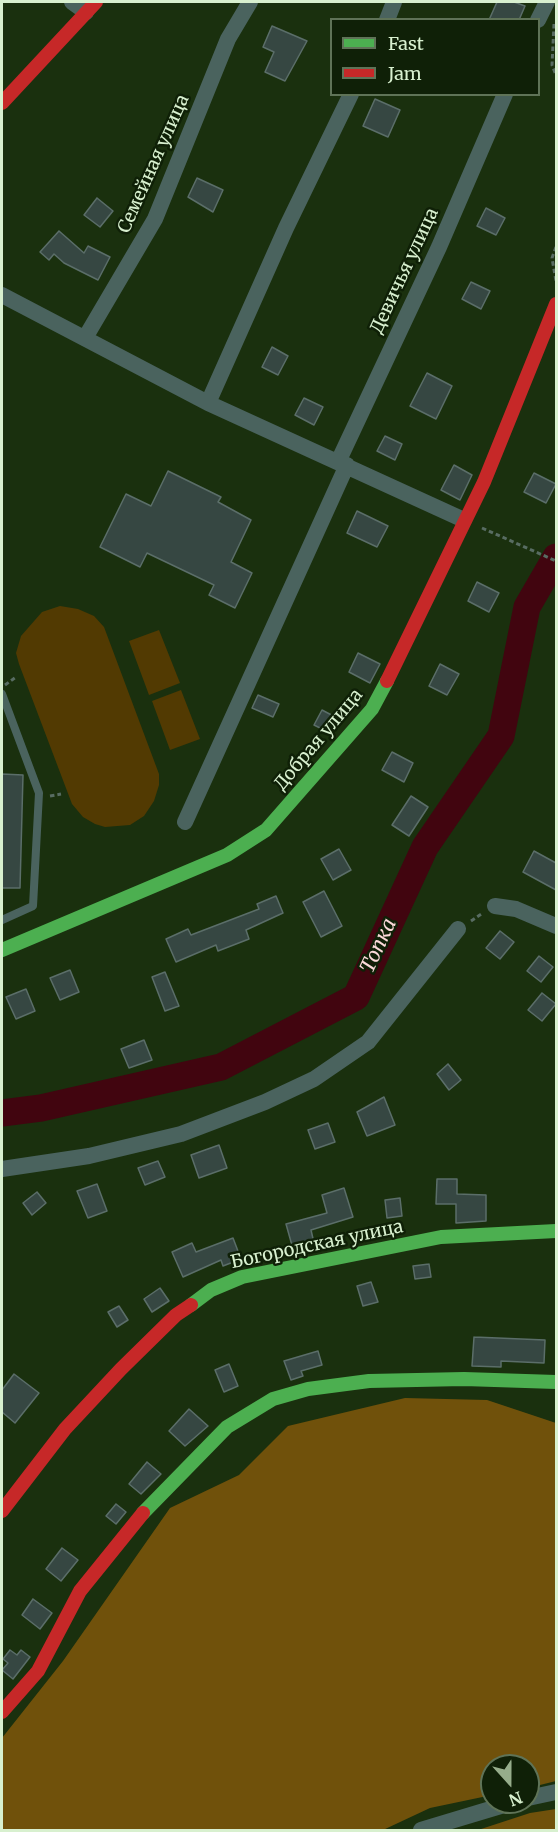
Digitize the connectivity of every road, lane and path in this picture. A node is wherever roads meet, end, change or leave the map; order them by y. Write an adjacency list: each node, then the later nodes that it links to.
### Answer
1 (72, 2): 5 (street)
2 (250, 2): 16 (street, Семейная улица)
3 (394, 2): 6 (street)
4 (547, 2): 7 (street)
5 (91, 7): 11 (street)
6 (388, 18)
7 (547, 21): 8 (path)
8 (556, 75)
9 (350, 96): 17 (street)
10 (505, 96): 18 (street, Девичья улица)
11 (2, 103)
12 (556, 247): 13 (path)
13 (556, 281)
14 (2, 295): 16 (street)
15 (556, 304): 19 (street, Добрая улица)
16 (85, 338): 17 (street)
17 (208, 403): 18 (street)
18 (342, 464): 19 (street); 22 (street, Девичья улица)
19 (464, 520): 20 (path); 27 (street, Добрая улица)
20 (556, 561)
21 (2, 694): 24 (lane)
22 (185, 822)
23 (495, 906): 25 (street); 26 (path)
24 (2, 920)
25 (555, 922)
26 (458, 928): 28 (street)
27 (2, 950)
28 (2, 1168)
29 (556, 1231): 31 (street, Богородская улица)
30 (556, 1382): 32 (street)
31 (2, 1511)
32 (2, 1712)
33 (556, 1792): 34 (street)
34 (540, 1795)
35 (480, 1812): 36 (street)
36 (421, 1830)

